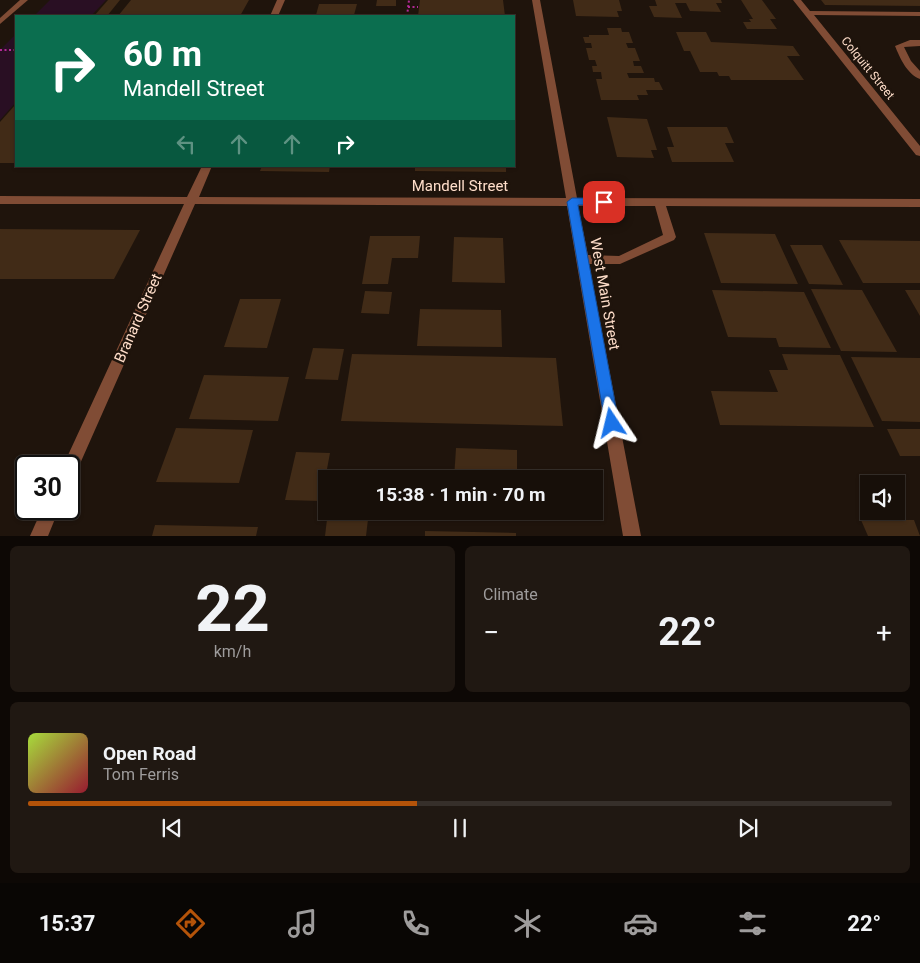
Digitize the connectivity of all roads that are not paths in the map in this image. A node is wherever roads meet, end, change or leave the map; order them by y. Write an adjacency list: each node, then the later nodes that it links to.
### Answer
1 (24, 0): 8 (street)
2 (282, 0): 7 (street)
3 (536, 0): 15 (street, West Main Street)
4 (797, 0): 5 (street, Colquitt Street)
5 (807, 13): 6 (street); 11 (street, Colquitt Street)
6 (920, 14)
7 (274, 15)
8 (0, 22)
9 (920, 44): 10 (street)
10 (920, 76)
11 (920, 153)
12 (206, 167): 14 (street, Branard Street)
13 (0, 200): 14 (street, Mandell Street)
14 (191, 201): 15 (street, Mandell Street); 19 (street, Branard Street)
15 (572, 202): 16 (street, Mandell Street); 18 (street, West Main Street)
16 (659, 202): 17 (street, Mandell Street); 18 (street)
17 (920, 203)
18 (582, 259): 22 (street, West Main Street)
19 (76, 455)
20 (46, 520): 21 (street)
21 (39, 536)
22 (632, 536)

